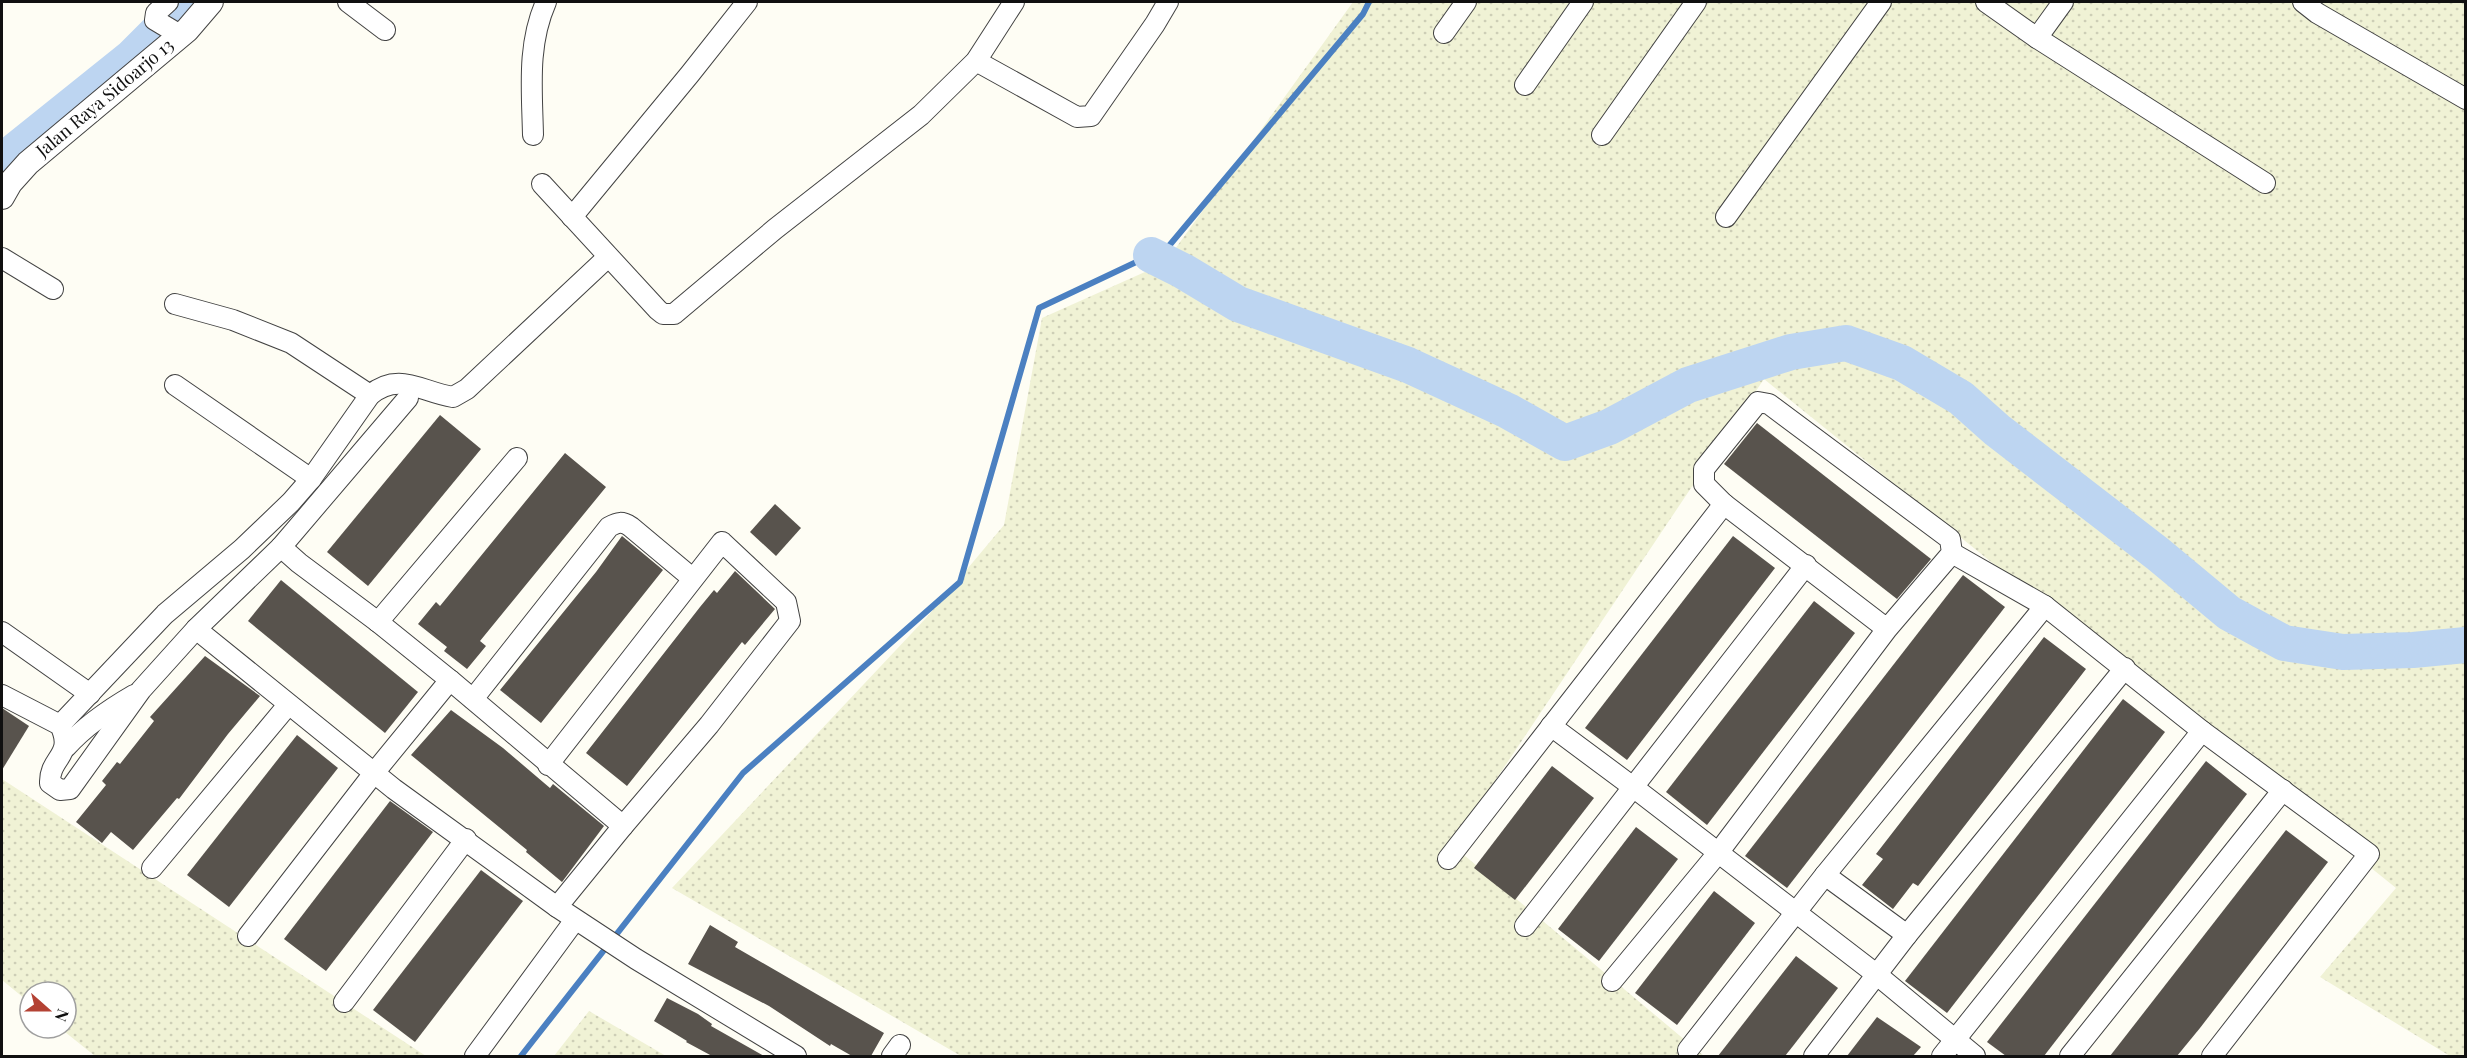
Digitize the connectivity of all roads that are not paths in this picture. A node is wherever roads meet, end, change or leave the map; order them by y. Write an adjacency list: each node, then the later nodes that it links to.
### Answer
1 (168, 2): 15 (street)
2 (211, 2): 15 (street, Jalan Raya Sidoarjo 13)
3 (348, 2): 16 (street)
4 (546, 2): 22 (street)
5 (747, 2): 27 (street)
6 (1014, 2): 19 (street)
7 (1168, 2): 19 (street)
8 (1466, 2): 17 (street)
9 (1583, 2): 20 (street)
10 (1696, 2): 23 (street)
11 (1881, 2): 28 (street)
12 (1986, 2): 18 (street)
13 (2063, 2): 18 (street)
14 (2314, 5): 21 (street)
15 (168, 28): 24 (street, Jalan Raya Sidoarjo 13)
16 (384, 30)
17 (1444, 33)
18 (2037, 39): 25 (street)
19 (976, 61): 29 (street)
20 (1525, 85)
21 (2466, 99)
22 (533, 135)
23 (1602, 135)
24 (4, 183)
25 (2265, 183)
26 (542, 184): 27 (street)
27 (572, 217): 29 (street)
28 (1726, 217)
29 (608, 257): 34 (street)
30 (2, 258): 31 (street)
31 (53, 289)
32 (175, 304): 34 (street)
33 (175, 385): 37 (street)
34 (370, 395): 37 (street)
35 (408, 398): 39 (street)
36 (517, 458): 44 (street)
37 (311, 479): 51 (street)
38 (1724, 504): 40 (street); 41 (street); 56 (street)
39 (281, 548): 44 (street); 45 (street)
40 (1952, 553): 43 (street); 46 (street)
41 (1806, 565): 46 (street); 61 (street)
42 (692, 578): 53 (street); 59 (street); 63 (street)
43 (2044, 606): 48 (street); 68 (street)
44 (378, 622): 49 (street)
45 (196, 629): 50 (street); 54 (street)
46 (1887, 629): 65 (street)
47 (2, 632): 51 (street)
48 (2125, 668): 57 (street); 73 (street)
49 (450, 680): 53 (street); 60 (street)
50 (141, 690): 58 (street); 58 (street)
51 (90, 694): 55 (street)
52 (2, 695): 55 (street)
53 (473, 699): 59 (street)
54 (288, 705): 60 (street); 67 (street)
55 (60, 725): 58 (street)
56 (1551, 726): 61 (street); 66 (street)
57 (2202, 731): 62 (street); 78 (street)
58 (66, 747)
59 (548, 765): 63 (street)
60 (374, 773): 64 (street); 74 (street)
61 (1634, 787): 65 (street); 72 (street)
62 (2283, 790): 85 (street); 86 (street)
63 (623, 826): 69 (street)
64 (466, 839): 69 (street); 77 (street)
65 (1718, 853): 70 (street); 76 (street)
66 (1449, 859)
67 (152, 867)
68 (1825, 875): 70 (street); 73 (street)
69 (557, 907): 71 (street)
70 (1794, 913): 75 (street); 79 (street)
71 (583, 925): 80 (street); 81 (street)
72 (1524, 926)
73 (1907, 935): 75 (street)
74 (248, 936)
75 (1876, 974): 78 (street); 82 (street)
76 (1612, 981)
77 (344, 1002)
78 (1955, 1041): 83 (street); 84 (street)
79 (1688, 1050)
80 (475, 1056)
81 (796, 1056)
82 (1814, 1056)
83 (1942, 1056)
84 (1976, 1056)
85 (2070, 1056)
86 (2212, 1056)

